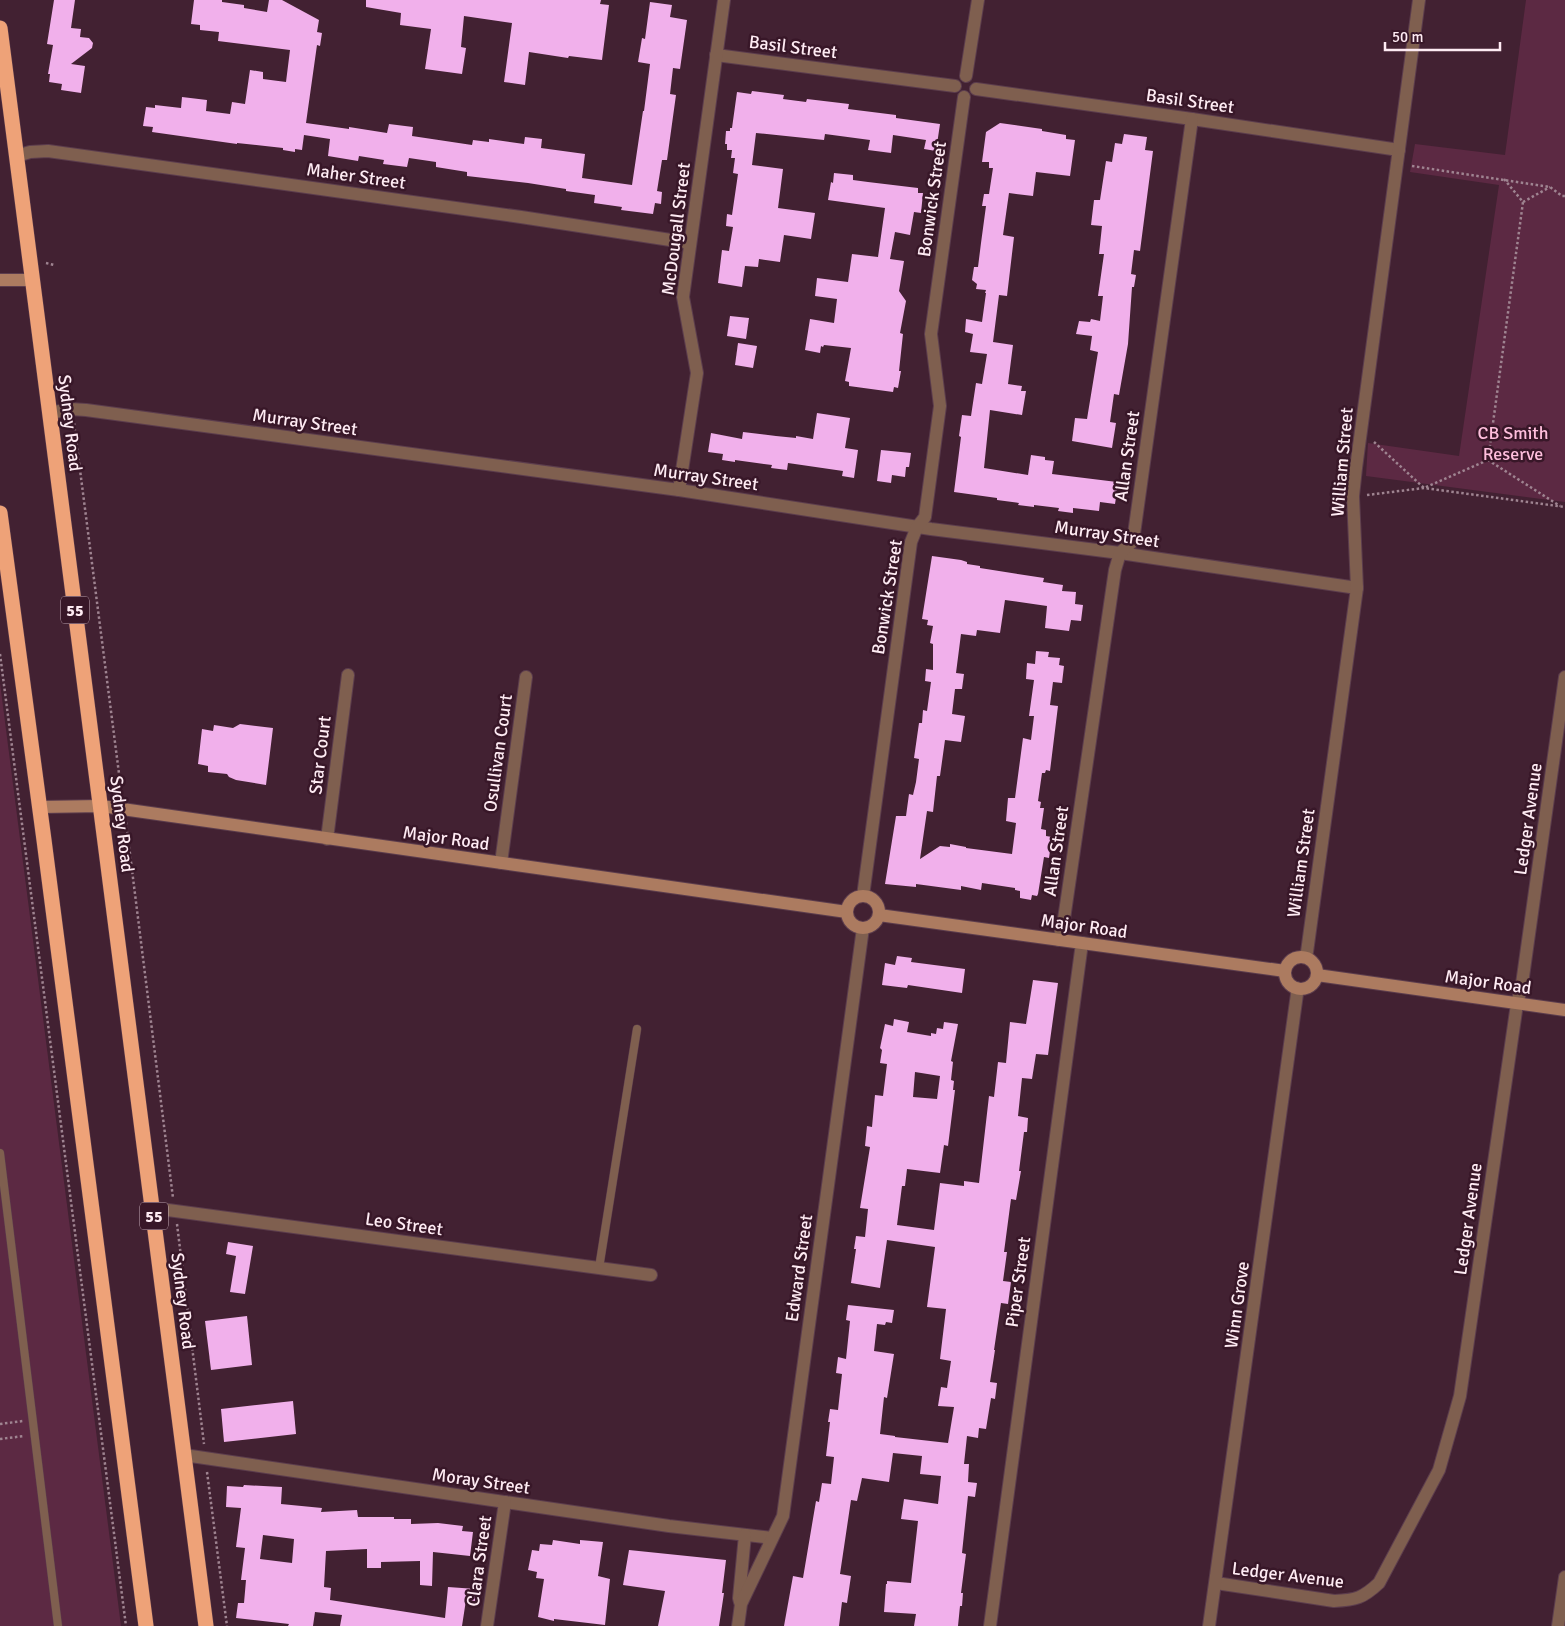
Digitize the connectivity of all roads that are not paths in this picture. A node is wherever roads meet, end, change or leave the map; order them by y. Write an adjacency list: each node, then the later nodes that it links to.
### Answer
1 (724, 0): 5 (street, McDougall Street)
2 (978, 0): 6 (street)
3 (1419, 0): 11 (street, William Street)
4 (0, 28): 12 (highway, Sydney Road / 55)
5 (716, 54): 7 (street, Basil Street); 13 (street, McDougall Street)
6 (966, 76): 7 (street); 8 (street)
7 (955, 86): 9 (street)
8 (976, 89): 9 (street); 10 (street, Basil Street)
9 (964, 97): 19 (street, Bonwick Street)
10 (1192, 119): 11 (street, Basil Street); 20 (street, Allan Street)
11 (1399, 150): 21 (street, William Street)
12 (17, 156): 13 (street, Maher Street); 15 (highway, Sydney Road / 55)
13 (690, 243): 17 (street, McDougall Street)
14 (0, 280): 15 (street)
15 (33, 280): 16 (highway, Sydney Road / 55)
16 (50, 413): 17 (street, Murray Street); 25 (highway, Sydney Road / 55)
17 (679, 490): 19 (street, Murray Street)
18 (0, 513): 26 (highway)
19 (917, 527): 20 (street, Murray Street); 29 (street, Bonwick Street)
20 (1120, 553): 21 (street, Murray Street); 33 (street, Allan Street)
21 (1357, 588): 35 (street, William Street)
22 (348, 675): 27 (street, Star Court)
23 (526, 677): 28 (street, Osullivan Court)
24 (1565, 677): 39 (street, Ledger Avenue)
25 (101, 806): 26 (street, Major Road); 27 (street, Major Road); 43 (highway, Sydney Road / 55)
26 (40, 807): 54 (highway)
27 (327, 839): 28 (street, Major Road)
28 (501, 863): 30 (street, Major Road)
29 (864, 896): 30 (street); 31 (street)
30 (847, 912): 32 (street)
31 (879, 915): 32 (street); 33 (street, Major Road)
32 (863, 928): 49 (street, Edward Street)
33 (1059, 940): 34 (street, Major Road)
34 (1082, 944): 36 (street, Major Road); 58 (street, Piper Street)
35 (1304, 957): 36 (street); 37 (street)
36 (1285, 970): 38 (street)
37 (1316, 975): 38 (street); 39 (street, Major Road)
38 (1296, 988): 51 (street, Winn Grove)
39 (1517, 1004): 40 (street, Major Road); 51 (street, Ledger Avenue)
40 (1565, 1010)
41 (637, 1029): 44 (lane)
42 (0, 1153): 53 (lane)
43 (153, 1208): 44 (street, Leo Street); 46 (highway, Sydney Road / 55)
44 (599, 1268): 45 (street, Leo Street)
45 (651, 1275)
46 (184, 1455): 47 (street, Moray Street); 55 (highway, Sydney Road / 55)
47 (505, 1502): 48 (street, Moray Street); 56 (street, Clara Street)
48 (745, 1535): 49 (street, Moray Street); 52 (street, Edward Street)
49 (772, 1538): 52 (street, Edward Street)
50 (1565, 1577): 60 (street)
51 (1216, 1583): 59 (street, Winn Grove)
52 (741, 1604): 57 (street, Edward Street)
53 (58, 1626)
54 (146, 1626)
55 (206, 1626)
56 (487, 1626)
57 (738, 1626)
58 (990, 1626)
59 (1209, 1626)
60 (1558, 1626)

